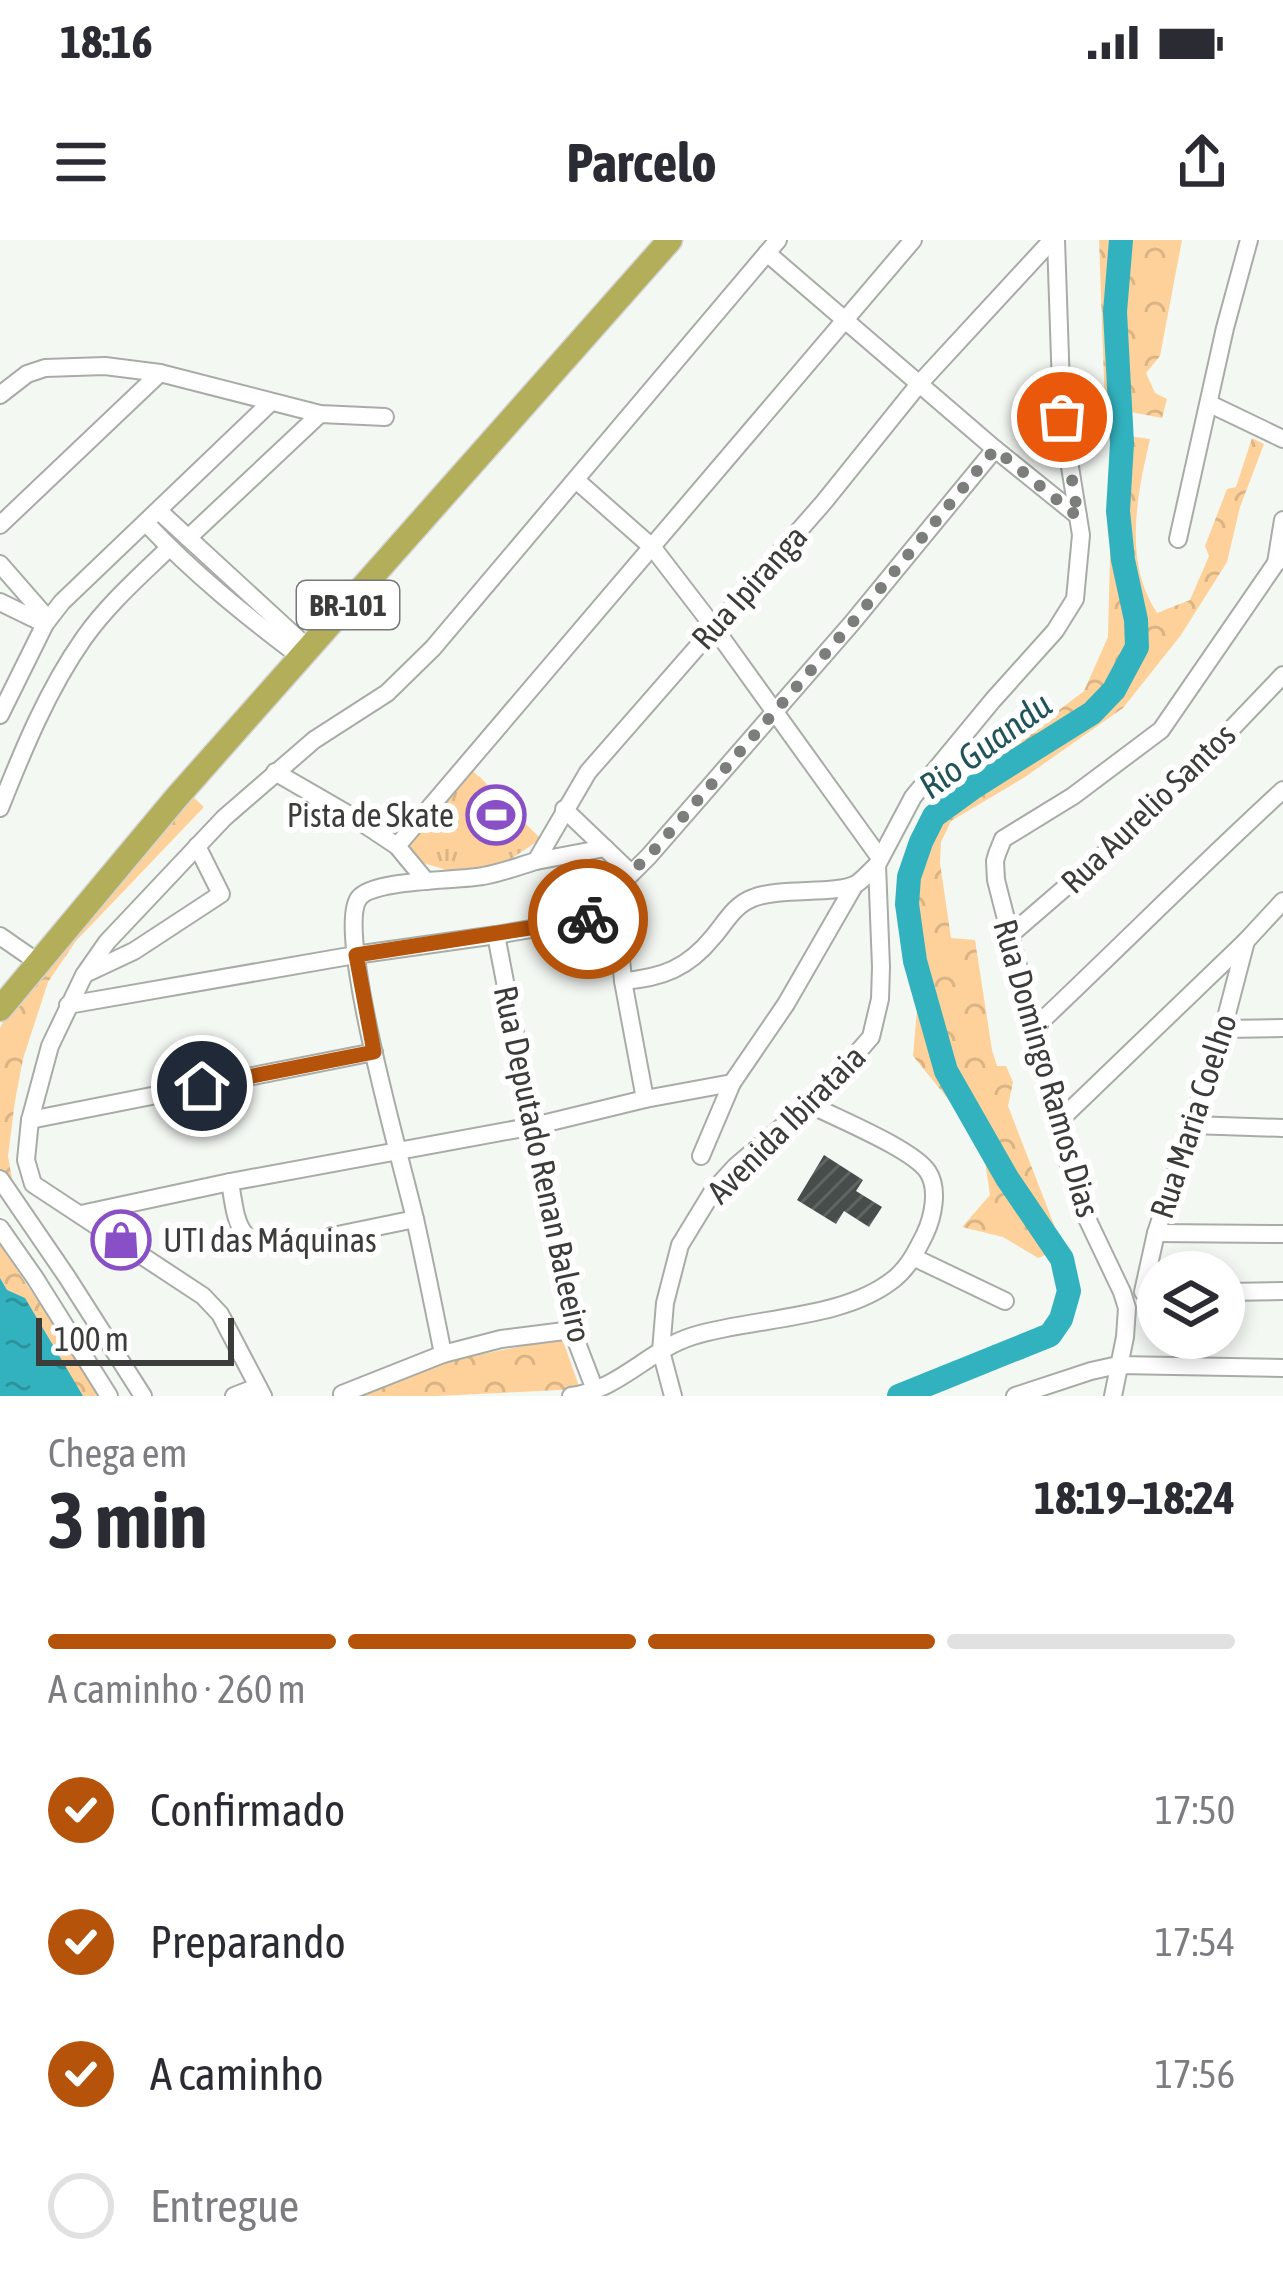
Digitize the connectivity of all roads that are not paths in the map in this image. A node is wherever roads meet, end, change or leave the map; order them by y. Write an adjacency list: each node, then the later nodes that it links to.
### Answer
1 (670, 240): 31 (highway, BR-101)
2 (913, 240): 6 (street)
3 (1054, 240): 8 (street, Rua Ipiranga); 18 (street)
4 (1249, 240): 11 (street)
5 (772, 247): 6 (street); 16 (street)
6 (847, 320): 8 (street); 24 (street)
7 (160, 373): 9 (street); 10 (street); 20 (street)
8 (919, 384): 15 (street); 30 (street, Rua Ipiranga)
9 (0, 395)
10 (270, 403): 12 (street); 17 (street)
11 (1210, 404): 14 (street); 21 (street)
12 (320, 414): 13 (street); 22 (street)
13 (385, 417)
14 (1283, 439)
15 (995, 449): 18 (street); 33 (street)
16 (576, 480): 24 (street); 35 (street)
17 (153, 517): 22 (street); 23 (street); 29 (street)
18 (1078, 517): 43 (street)
19 (1283, 520): 25 (street)
20 (0, 525)
21 (1178, 538)
22 (193, 543): 26 (street); 31 (street)
23 (169, 548): 26 (street); 37 (street)
24 (653, 548): 30 (street); 40 (street)
25 (1280, 561): 51 (street, Rua Domingo Ramos Dias)
26 (182, 562): 31 (street)
27 (0, 564): 29 (street)
28 (0, 602): 29 (street)
29 (46, 621): 34 (street)
30 (713, 626): 33 (street); 38 (street, Rua Ipiranga)
31 (305, 654): 54 (highway, BR-101)
32 (1283, 675): 51 (street, Rua Aurelio Santos)
33 (773, 712): 43 (street); 44 (street)
34 (0, 715)
35 (275, 772): 39 (street); 40 (street)
36 (1283, 790): 59 (street)
37 (0, 808)
38 (564, 809): 41 (street); 42 (street, Rua Ipiranga)
39 (197, 846): 55 (street); 55 (street)
40 (397, 846): 45 (street)
41 (605, 848): 42 (street); 44 (street)
42 (536, 861): 45 (street)
43 (878, 862): 46 (street); 65 (street, Avenida Ibirataia)
44 (631, 873): 48 (street)
45 (426, 881): 53 (street)
46 (854, 886): 56 (street); 63 (street)
47 (1283, 902): 52 (street)
48 (614, 915): 49 (street); 56 (street)
49 (496, 935): 53 (street); 69 (street, Rua Deputado Renan Baleeiro)
50 (0, 936): 54 (street)
51 (1009, 936): 59 (street, Rua Domingo Ramos Dias)
52 (1246, 941): 60 (street, Rua Maria Coelho); 67 (street)
53 (356, 955): 57 (street); 62 (street)
54 (39, 963): 58 (highway, BR-101)
55 (84, 975): 57 (street)
56 (623, 981): 64 (street)
57 (68, 1005): 66 (street)
58 (0, 1010)
59 (1033, 1028): 67 (street, Rua Domingo Ramos Dias)
60 (1223, 1028): 61 (street); 68 (street, Rua Maria Coelho)
61 (1283, 1028)
62 (374, 1052): 66 (street); 71 (street)
63 (732, 1083): 64 (street); 72 (street)
64 (645, 1099): 69 (street)
65 (809, 1103): 83 (street); 92 (street, Avenida Ibirataia)
66 (30, 1120): 75 (street)
67 (1059, 1120): 87 (street, Rua Domingo Ramos Dias)
68 (1192, 1125): 70 (street); 80 (street, Rua Maria Coelho)
69 (534, 1126): 71 (street); 91 (street, Rua Deputado Renan Baleeiro)
70 (1283, 1128)
71 (399, 1152): 74 (street); 78 (street)
72 (700, 1156)
73 (0, 1179): 76 (street)
74 (230, 1182): 77 (street); 78 (street)
75 (33, 1184): 76 (street); 77 (street)
76 (18, 1204): 84 (street)
77 (82, 1214): 96 (street)
78 (415, 1219): 93 (street)
79 (0, 1228): 85 (street)
80 (1156, 1233): 81 (street); 82 (street, Rua Maria Coelho)
81 (1283, 1234)
82 (1154, 1251)
83 (914, 1257): 90 (street); 92 (street)
84 (57, 1262): 85 (street); 100 (street)
85 (35, 1278): 99 (street)
86 (1283, 1291): 89 (street)
87 (1122, 1292): 88 (street); 94 (street)
88 (1137, 1292)
89 (1245, 1292)
90 (1005, 1301)
91 (572, 1330): 93 (street); 97 (street, Rua Deputado Renan Baleeiro)
92 (661, 1351): 97 (street); 103 (street)
93 (443, 1354): 98 (street)
94 (1118, 1365): 95 (street); 104 (street); 105 (street)
95 (1283, 1368)
96 (260, 1391): 101 (street)
97 (585, 1394)
98 (349, 1395): 102 (street)
99 (109, 1396)
100 (143, 1396)
101 (234, 1396)
102 (321, 1396)
103 (673, 1396)
104 (1016, 1396)
105 (1113, 1396)

